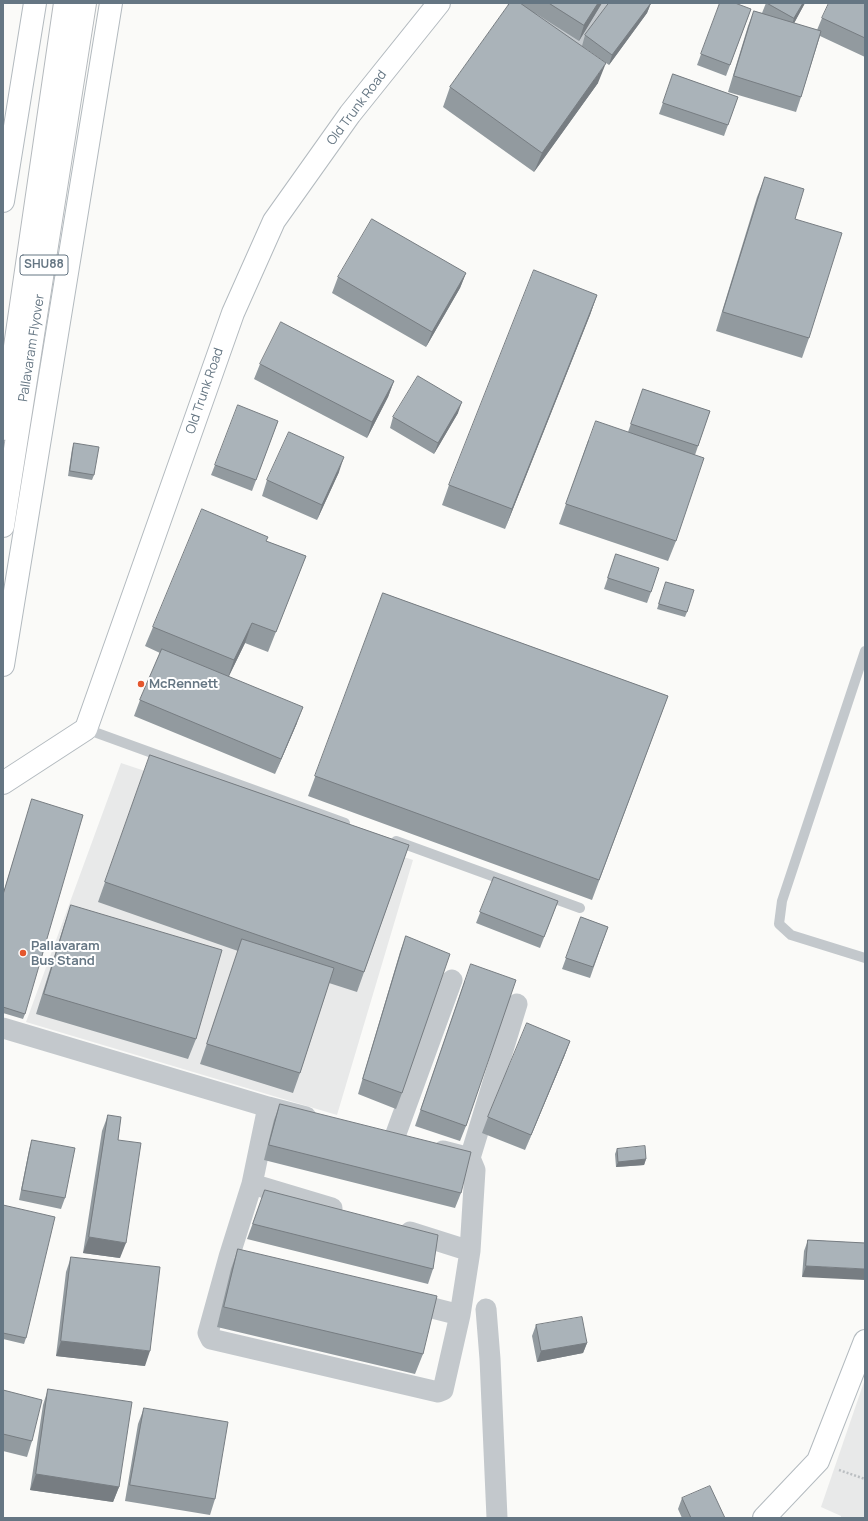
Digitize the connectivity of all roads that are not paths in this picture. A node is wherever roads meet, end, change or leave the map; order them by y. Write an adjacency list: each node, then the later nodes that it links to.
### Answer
1 (35, 3): 8 (street)
2 (65, 3): 9 (street, Pallavaram Flyover / SHU88)
3 (84, 3): 10 (street, Pallavaram Flyover / SHU88)
4 (111, 3): 12 (street)
5 (439, 3): 13 (street, Old Trunk Road)
6 (518, 3): 7 (street)
7 (600, 3)
8 (3, 200)
9 (3, 429)
10 (3, 526)
11 (865, 651): 18 (lane)
12 (3, 665)
13 (86, 729): 14 (street); 15 (lane)
14 (3, 783)
15 (356, 827)
16 (386, 838): 17 (lane)
17 (580, 908)
18 (865, 958)
19 (452, 980): 25 (street)
20 (517, 1004): 26 (street)
21 (3, 1028): 22 (street)
22 (268, 1107): 23 (street); 27 (street)
23 (327, 1122)
24 (372, 1133): 25 (street)
25 (409, 1143): 26 (street)
26 (470, 1158): 30 (street)
27 (252, 1184): 28 (street); 31 (street)
28 (350, 1214)
29 (395, 1228): 30 (street)
30 (470, 1251): 35 (street)
31 (229, 1257): 32 (street); 35 (street)
32 (260, 1265)
33 (383, 1296): 35 (street)
34 (486, 1309): 37 (street)
35 (460, 1315)
36 (865, 1341): 38 (street)
37 (497, 1518)
38 (764, 1518)

